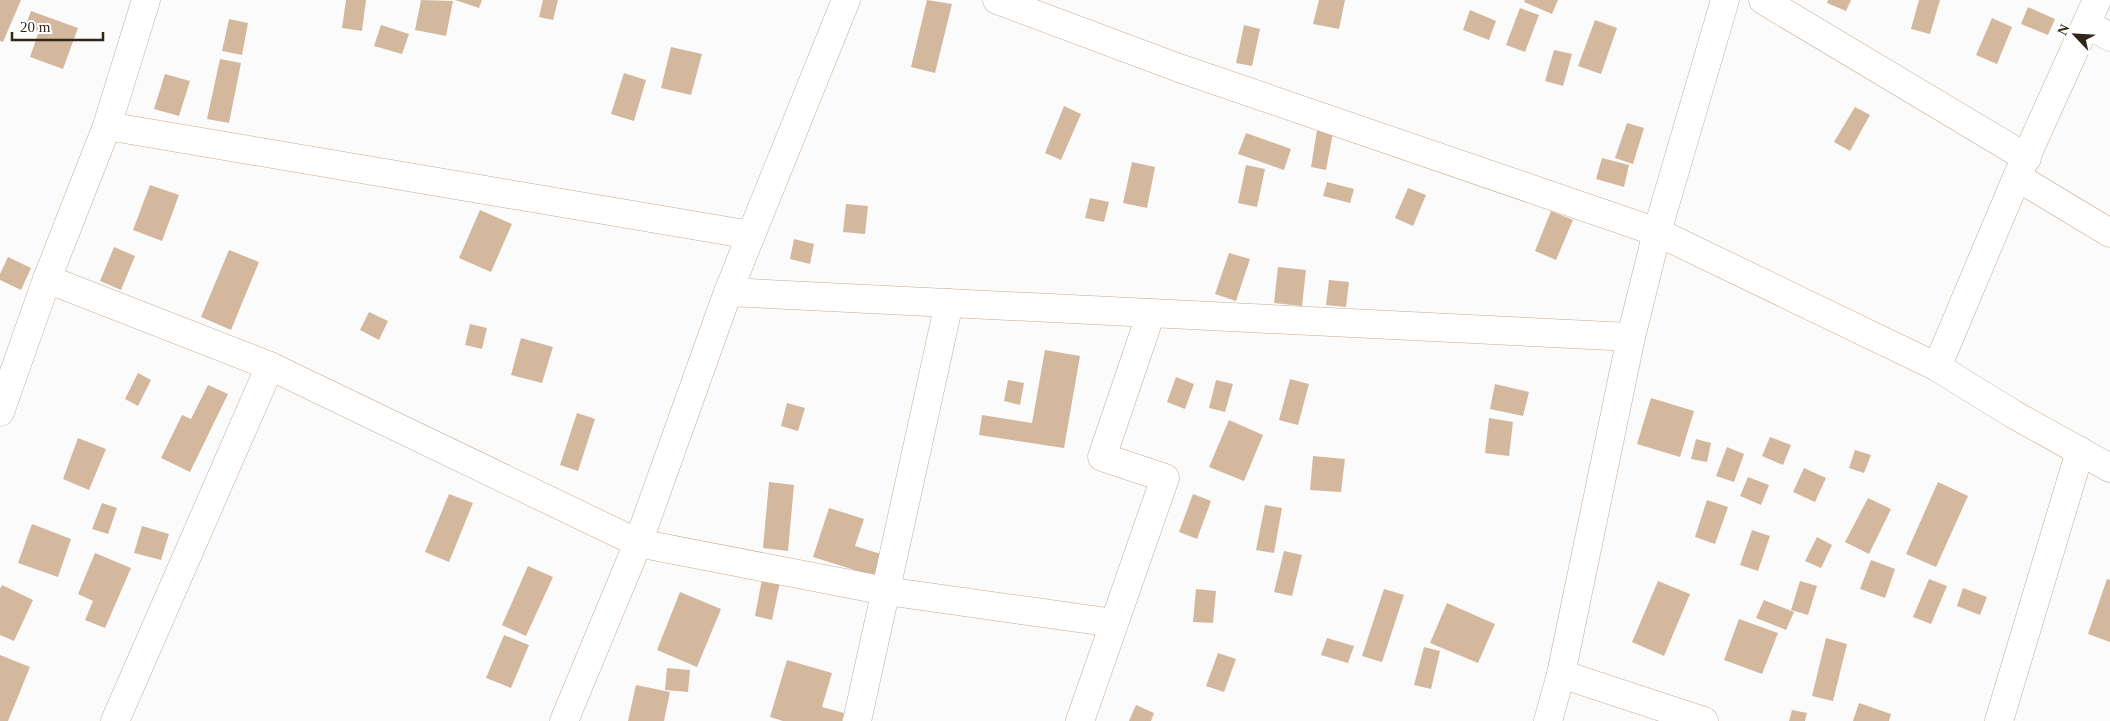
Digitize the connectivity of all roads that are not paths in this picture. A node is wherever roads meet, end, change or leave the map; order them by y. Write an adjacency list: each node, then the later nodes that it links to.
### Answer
1 (146, 0): 7 (street)
2 (846, 0): 11 (street)
3 (996, 0): 9 (street)
4 (1725, 0): 9 (street)
5 (1763, 0): 8 (street)
6 (2098, 20): 8 (street)
7 (107, 126): 11 (street); 12 (street)
8 (2022, 167): 10 (street); 18 (street)
9 (1657, 232): 16 (street); 18 (street)
10 (2110, 233)
11 (751, 235): 13 (street)
12 (47, 279): 17 (street); 19 (street)
13 (728, 292): 14 (street); 22 (street)
14 (949, 303): 15 (street); 23 (street)
15 (1151, 313): 16 (street); 24 (street)
16 (1631, 337): 25 (street)
17 (270, 366): 22 (street); 26 (street)
18 (1937, 367): 20 (street)
19 (0, 412)
20 (2080, 451): 21 (street); 32 (street)
21 (2110, 468)
22 (638, 543): 23 (street); 27 (street)
23 (886, 591): 24 (street); 28 (street)
24 (1114, 623): 29 (street)
25 (1561, 674): 30 (street); 31 (street)
26 (115, 721)
27 (564, 721)
28 (857, 721)
29 (1080, 721)
30 (1548, 721)
31 (1704, 721)
32 (1998, 721)

